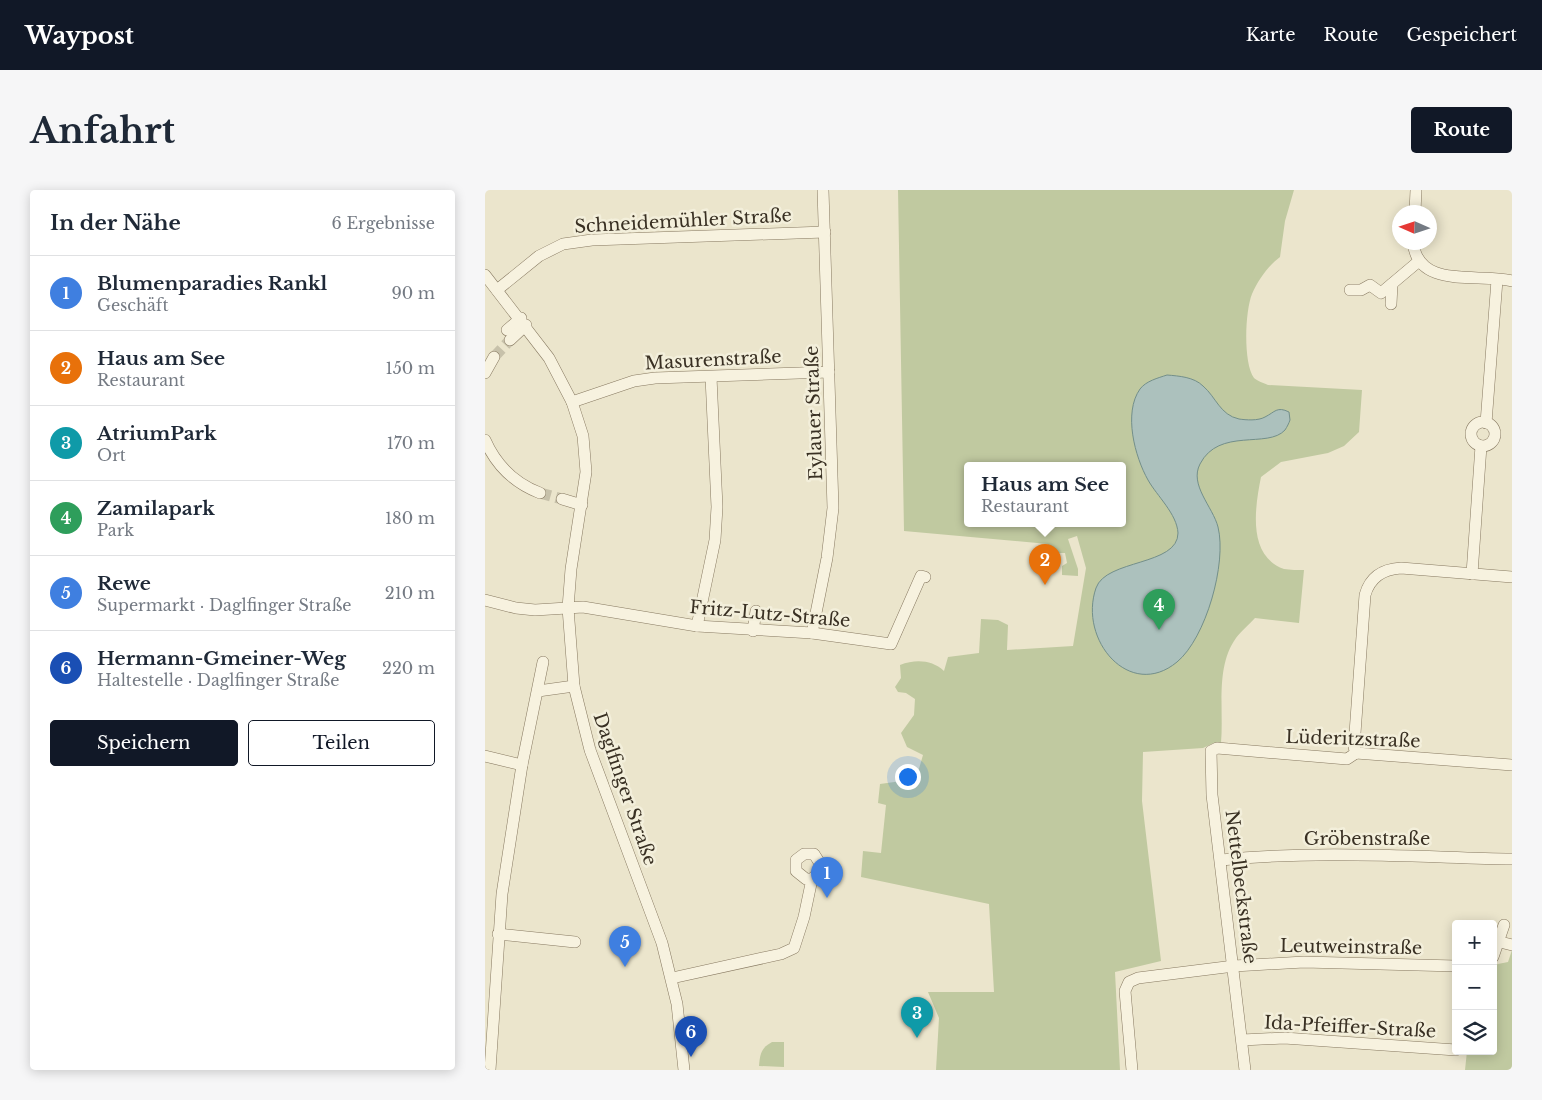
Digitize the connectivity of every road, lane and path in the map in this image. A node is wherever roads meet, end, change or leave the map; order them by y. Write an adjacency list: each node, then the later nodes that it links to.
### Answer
1 (823, 190): 4 (street, Eylauer Straße)
2 (1416, 190): 3 (street)
3 (1415, 205)
4 (825, 232): 10 (street, Schneidemühler Straße); 16 (street, Eylauer Straße)
5 (1415, 250): 6 (street)
6 (1419, 262): 8 (street); 9 (street)
7 (485, 275): 10 (street, Daglfinger Straße)
8 (1507, 280): 20 (street)
9 (1392, 284): 11 (street); 12 (street)
10 (497, 290): 13 (street, Daglfinger Straße)
11 (1350, 290)
12 (1391, 304)
13 (523, 322): 14 (street); 19 (street, Daglfinger Straße)
14 (509, 335)
15 (494, 357): 17 (street)
16 (829, 372): 18 (street, Masurenstraße); 34 (street, Eylauer Straße)
17 (485, 373)
18 (711, 376): 19 (street, Masurenstraße); 32 (street)
19 (572, 402): 25 (street, Daglfinger Straße)
20 (1486, 423): 22 (street); 22 (street)
21 (485, 440): 23 (street)
22 (1481, 446): 26 (street)
23 (540, 493)
24 (562, 499): 25 (street)
25 (582, 505): 30 (street, Daglfinger Straße)
26 (1473, 574): 28 (street); 39 (street)
27 (925, 576): 34 (street, Fritz-Lutz-Straße)
28 (1510, 576)
29 (485, 600): 30 (street, Fritz-Lutz-Straße)
30 (568, 608): 32 (street, Fritz-Lutz-Straße); 36 (street, Daglfinger Straße)
31 (756, 611): 33 (street)
32 (697, 626): 33 (street, Fritz-Lutz-Straße)
33 (753, 631): 34 (street, Fritz-Lutz-Straße)
34 (812, 633)
35 (543, 662): 37 (street)
36 (574, 686): 37 (street); 54 (street, Daglfinger Straße)
37 (539, 691): 41 (street)
38 (1253, 752): 39 (street, Lüderitzstraße); 44 (street, Nettelbeckstraße)
39 (1356, 753): 42 (street, Lüderitzstraße)
40 (485, 756): 41 (street)
41 (522, 764): 47 (street)
42 (1512, 765)
43 (1512, 859): 44 (street, Gröbenstraße)
44 (1221, 860): 52 (street, Nettelbeckstraße)
45 (811, 879): 54 (street)
46 (1504, 925): 49 (street)
47 (498, 934): 48 (street); 55 (street)
48 (575, 942)
49 (1500, 942): 50 (street); 51 (street)
50 (1512, 945)
51 (1497, 948)
52 (1234, 966): 53 (street, Leutweinstraße); 56 (street, Nettelbeckstraße); 60 (street, Leutweinstraße)
53 (1452, 966)
54 (672, 978): 59 (street, Daglfinger Straße)
55 (490, 984): 58 (street)
56 (1242, 1040): 57 (street, Ida-Pfeiffer-Straße); 61 (street, Nettelbeckstraße)
57 (1452, 1050)
58 (490, 1070)
59 (684, 1070)
60 (1132, 1070)
61 (1245, 1070)

